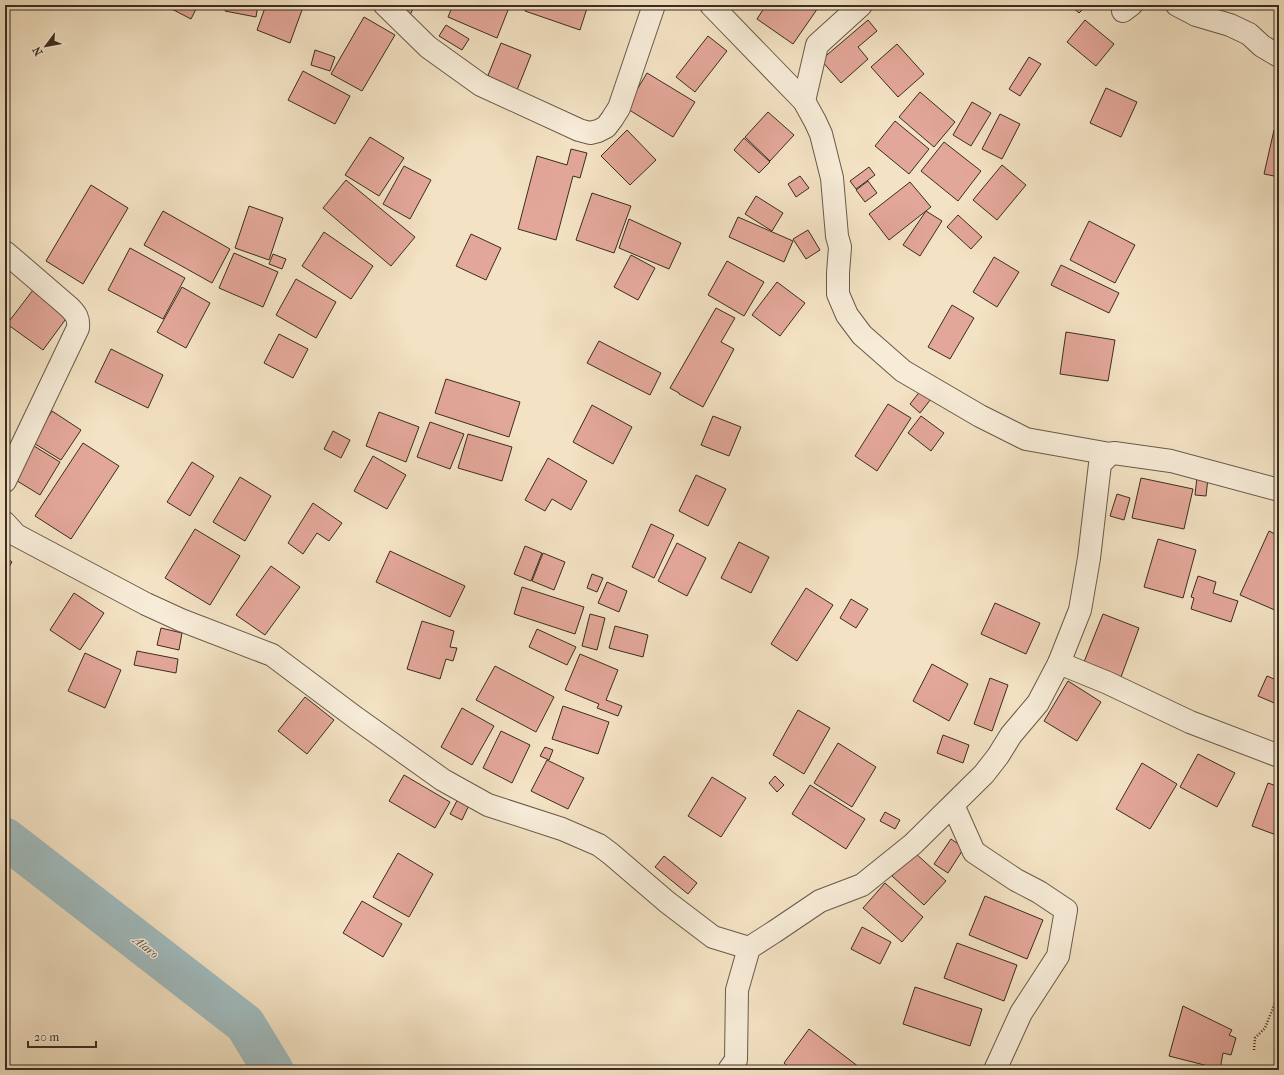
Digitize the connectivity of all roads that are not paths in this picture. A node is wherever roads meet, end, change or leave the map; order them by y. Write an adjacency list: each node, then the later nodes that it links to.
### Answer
1 (385, 5): 2 (street)
2 (654, 5)
3 (710, 5): 7 (street)
4 (861, 5): 7 (street)
5 (1177, 5): 6 (street)
6 (1279, 56)
7 (804, 101): 9 (street)
8 (5, 252): 10 (street)
9 (1110, 454): 11 (street); 13 (street)
10 (5, 481)
11 (1279, 490)
12 (5, 523): 16 (street)
13 (1059, 663): 14 (street); 15 (street)
14 (1279, 756)
15 (953, 805): 16 (street); 18 (street)
16 (749, 948): 17 (street)
17 (737, 1067)
18 (995, 1070)

